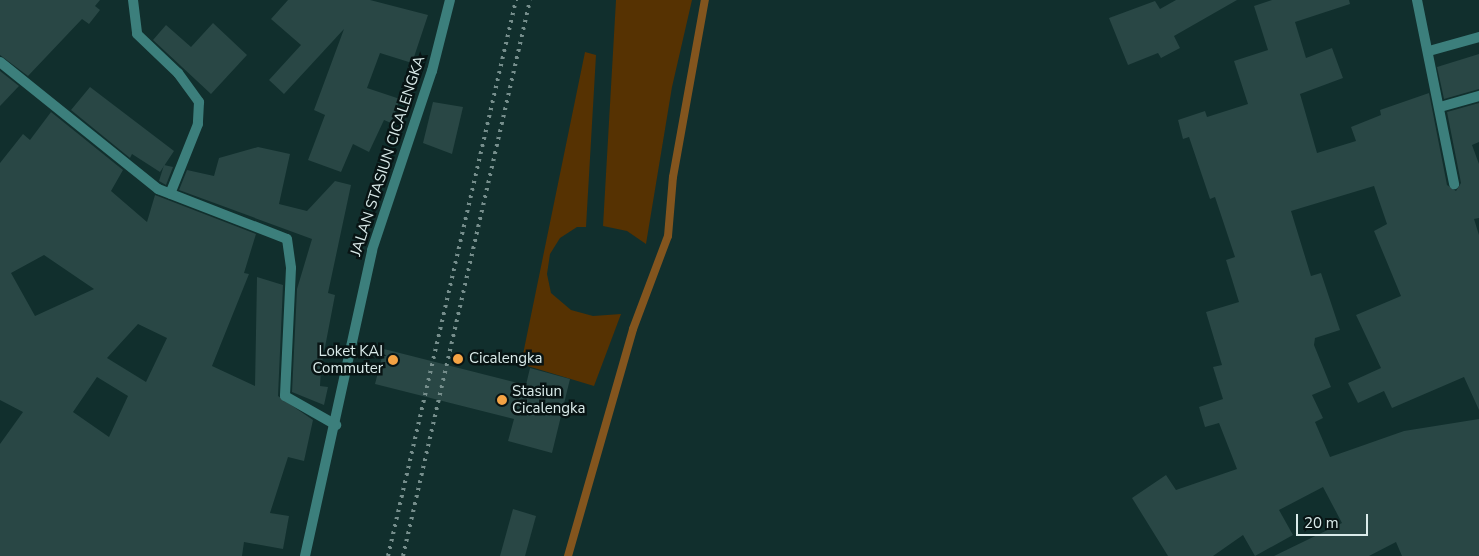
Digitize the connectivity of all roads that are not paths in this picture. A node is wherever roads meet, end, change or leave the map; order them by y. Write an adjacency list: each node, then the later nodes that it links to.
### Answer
1 (134, 0): 10 (street)
2 (450, 0): 11 (street, JALAN STASIUN CICALENGKA)
3 (1417, 0): 5 (street)
4 (1479, 36): 5 (street)
5 (1429, 51): 8 (street)
6 (0, 62): 10 (street)
7 (1479, 96): 8 (street)
8 (1440, 107): 9 (street)
9 (1454, 184)
10 (170, 194): 11 (street)
11 (336, 425): 12 (street, JALAN STASIUN CICALENGKA)
12 (305, 556)

